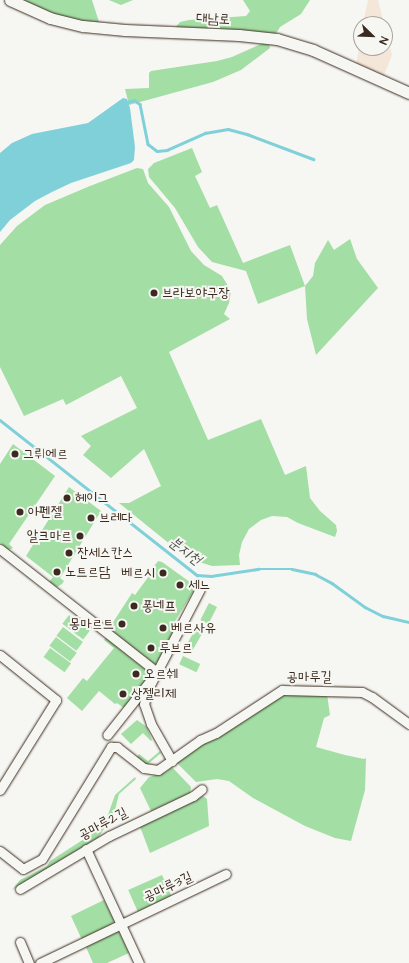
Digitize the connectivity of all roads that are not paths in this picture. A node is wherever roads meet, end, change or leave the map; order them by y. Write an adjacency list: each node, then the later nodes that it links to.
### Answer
1 (10, 0): 2 (street, 대남로)
2 (409, 93)
3 (0, 550): 6 (street)
4 (200, 589): 6 (street)
5 (0, 655): 11 (street)
6 (157, 672): 8 (street); 9 (street)
7 (409, 724): 9 (street, 공마루길)
8 (107, 735)
9 (172, 761): 13 (street, 공마루길)
10 (202, 789): 12 (street, 공마루2길)
11 (0, 790)
12 (86, 849): 15 (street, 공마루2길); 16 (street)
13 (0, 851)
14 (226, 874): 16 (street, 공마루3길)
15 (20, 889)
16 (121, 925): 19 (street, 공마루3길); 20 (street)
17 (20, 942): 18 (street)
18 (29, 963)
19 (40, 963)
20 (139, 963)

